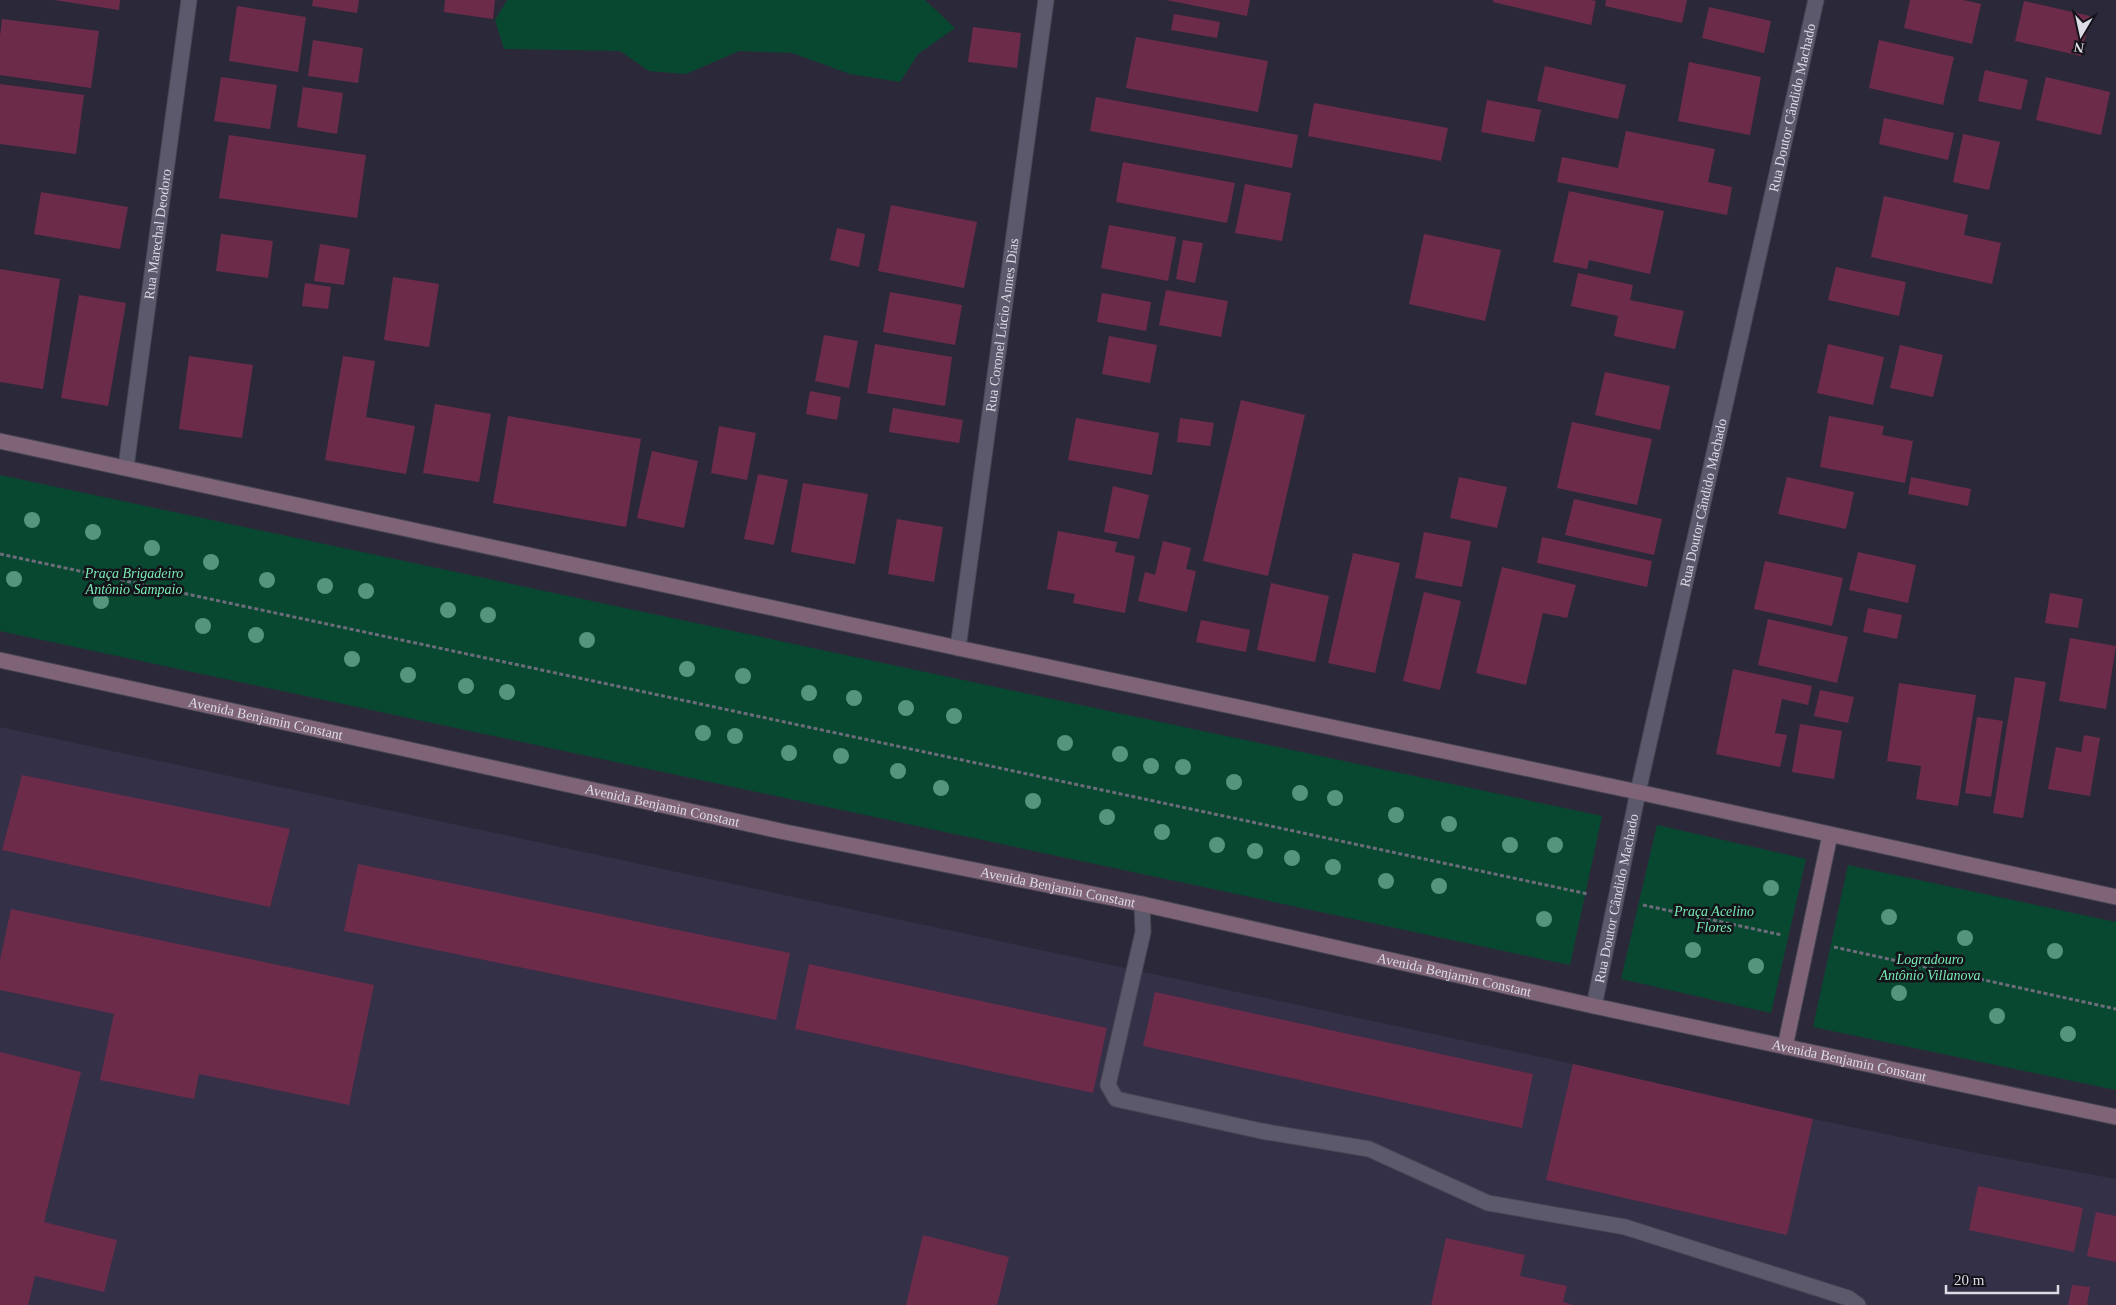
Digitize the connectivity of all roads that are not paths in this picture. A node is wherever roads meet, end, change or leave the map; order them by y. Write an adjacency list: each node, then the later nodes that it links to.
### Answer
1 (189, 0): 5 (street, Rua Marechal Deodoro)
2 (1046, 0): 6 (street, Rua Coronel Lúcio Annes Dias)
3 (1816, 0): 8 (street, Rua Doutor Cândido Machado)
4 (0, 441): 5 (main road)
5 (126, 467): 6 (main road)
6 (958, 648): 8 (main road)
7 (0, 660): 11 (main road, Avenida Benjamin Constant)
8 (1638, 792): 9 (main road); 12 (street, Rua Doutor Cândido Machado)
9 (1830, 835): 10 (main road); 13 (main road)
10 (2116, 898)
11 (1142, 904): 12 (main road, Avenida Benjamin Constant); 15 (street)
12 (1594, 1006): 13 (main road, Avenida Benjamin Constant)
13 (1785, 1047): 14 (main road, Avenida Benjamin Constant)
14 (2116, 1117)
15 (1858, 1305)

